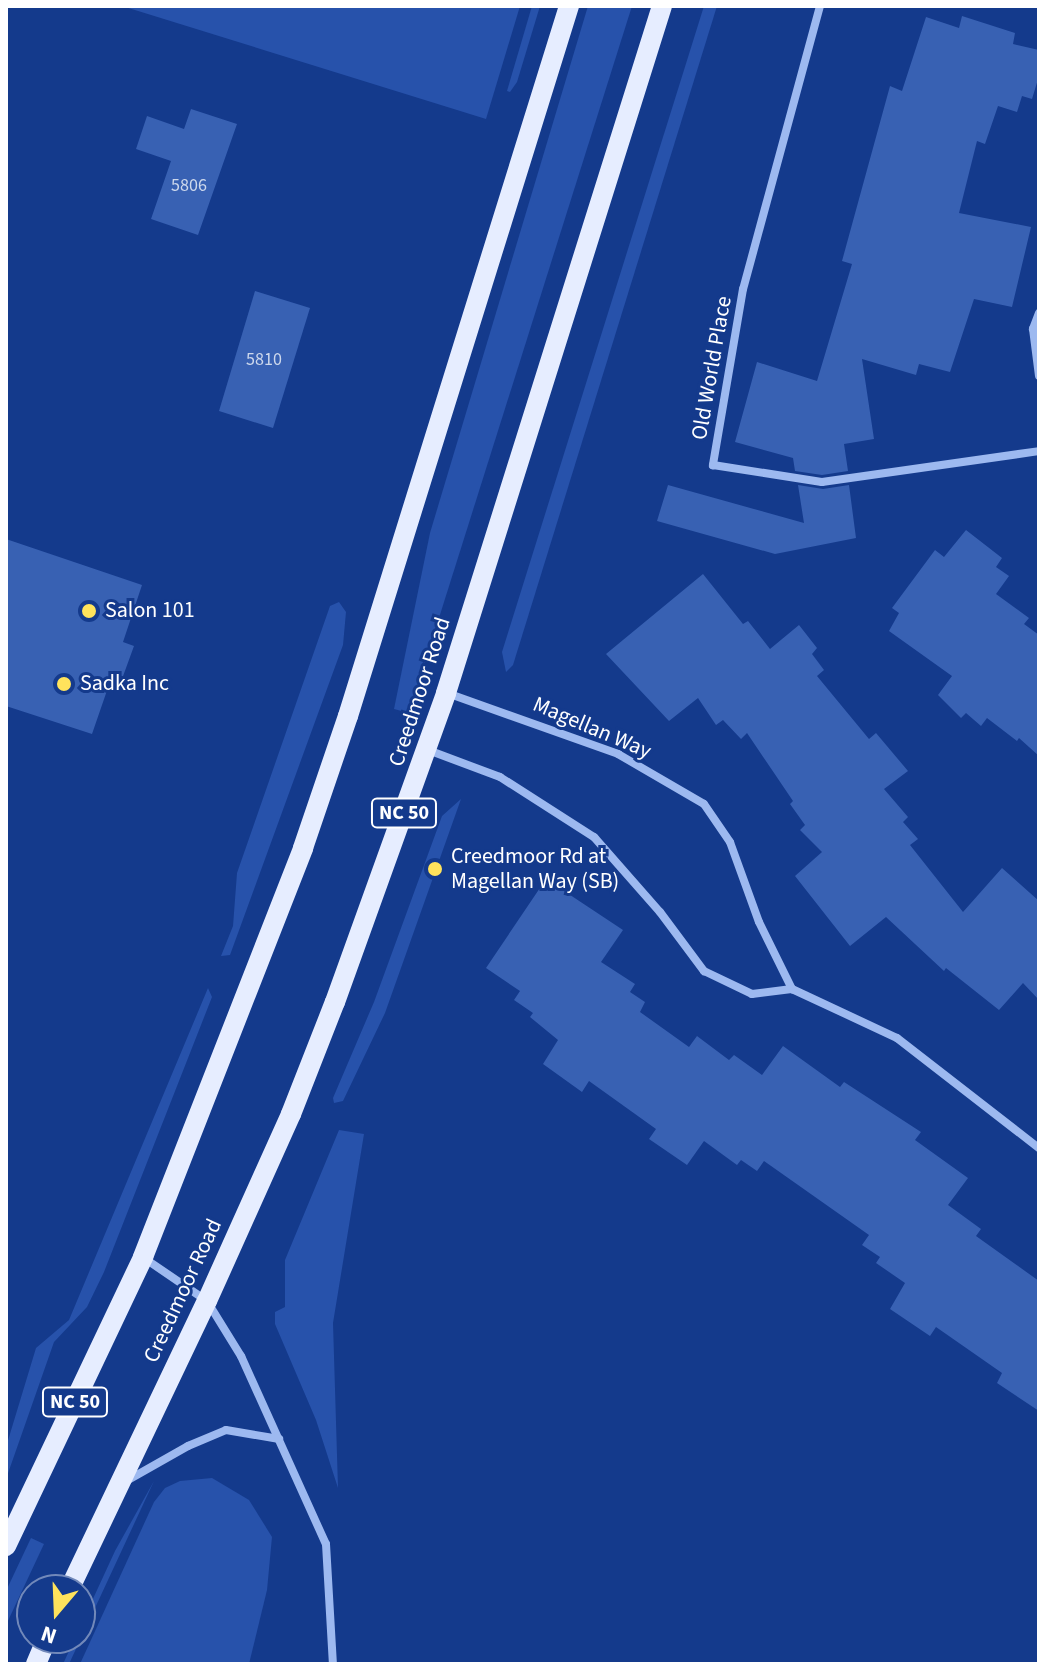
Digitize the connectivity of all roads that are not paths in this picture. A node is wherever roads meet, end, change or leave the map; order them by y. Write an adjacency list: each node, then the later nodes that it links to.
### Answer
1 (569, 6): 11 (main road, NC 50)
2 (662, 6): 7 (main road, Creedmoor Road / NC 50)
3 (820, 6): 6 (street, Old World Place)
4 (1039, 313): 5 (street)
5 (1039, 376)
6 (1039, 451)
7 (446, 693): 8 (main road, Creedmoor Road / NC 50); 9 (street, Magellan Way)
8 (428, 749): 9 (street); 12 (main road, Creedmoor Road / NC 50)
9 (792, 989): 10 (street)
10 (1039, 1148)
11 (143, 1257): 12 (street); 15 (main road, NC 50)
12 (207, 1301): 13 (street); 14 (main road, Creedmoor Road / NC 50)
13 (279, 1439): 14 (street); 17 (street)
14 (117, 1487): 16 (main road, Creedmoor Road / NC 50)
15 (6, 1546)
16 (76, 1574)
17 (333, 1664)

